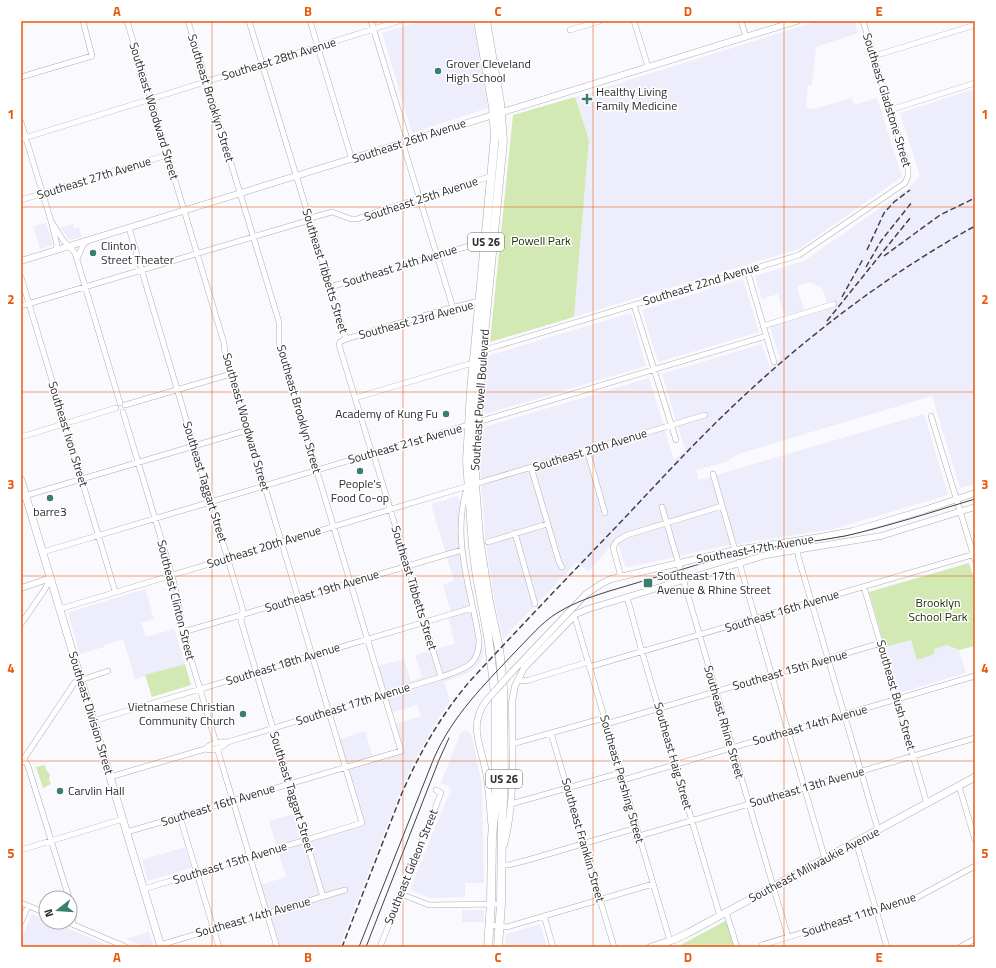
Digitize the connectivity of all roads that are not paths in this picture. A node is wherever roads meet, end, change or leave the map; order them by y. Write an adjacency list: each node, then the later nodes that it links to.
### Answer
1 (83, 21): 24 (street)
2 (127, 21): 27 (street, Southeast Woodward Street)
3 (188, 21): 25 (street, Southeast Brooklyn Street)
4 (249, 21): 22 (street, Southeast Tibbetts Street)
5 (310, 21): 20 (street)
6 (371, 21): 17 (street)
7 (399, 21): 17 (street, Southeast 28th Avenue)
8 (478, 21): 29 (main road, Southeast Powell Boulevard / US 26)
9 (486, 21): 29 (main road, Southeast Powell Boulevard / US 26)
10 (600, 21): 18 (street)
11 (634, 21): 23 (street)
12 (741, 21): 19 (street)
13 (797, 21): 19 (street, Southeast 26th Avenue)
14 (863, 21): 21 (street, Southeast Gladstone Street)
15 (974, 21): 16 (street)
16 (975, 25): 21 (street)
17 (374, 29): 20 (street, Southeast 28th Avenue); 32 (street)
18 (570, 30)
19 (746, 37): 23 (street, Southeast 26th Avenue)
20 (318, 46): 22 (street, Southeast 28th Avenue); 34 (street)
21 (874, 56): 28 (street, Southeast Gladstone Street)
22 (262, 64): 25 (street, Southeast 28th Avenue); 35 (street, Southeast Tibbetts Street)
23 (648, 67): 29 (street, Southeast 26th Avenue)
24 (21, 77)
25 (206, 81): 27 (street, Southeast 28th Avenue); 39 (street, Southeast Brooklyn Street)
26 (975, 83): 28 (street)
27 (151, 100): 31 (street, Southeast 28th Avenue); 33 (street, Southeast Woodward Street)
28 (890, 110): 37 (street, Southeast Gladstone Street)
29 (498, 113): 32 (street, Southeast 26th Avenue); 36 (main road, Southeast Powell Boulevard / US 26)
30 (21, 122): 31 (street)
31 (23, 138): 38 (street)
32 (406, 143): 34 (street, Southeast 26th Avenue); 40 (street)
33 (168, 155): 38 (street, Southeast 27th Avenue); 42 (street, Southeast Woodward Street)
34 (352, 160): 35 (street, Southeast 26th Avenue)
35 (297, 176): 39 (street, Southeast 26th Avenue); 43 (street, Southeast Tibbetts Street)
36 (496, 176): 40 (street, Southeast 25th Avenue); 48 (main road, Southeast Powell Boulevard / US 26)
37 (908, 178): 56 (street, Southeast 22nd Avenue)
38 (43, 193): 41 (street, Southeast 27th Avenue); 44 (street)
39 (241, 194): 42 (street, Southeast 26th Avenue); 46 (street, Southeast Brooklyn Street)
40 (420, 199): 43 (street, Southeast 25th Avenue); 52 (street)
41 (21, 200)
42 (184, 211): 45 (street, Southeast 26th Avenue); 51 (street, Southeast Woodward Street)
43 (310, 220): 46 (street, Southeast 25th Avenue); 59 (street, Southeast Tibbetts Street)
44 (51, 222): 49 (street); 50 (street)
45 (129, 228): 47 (street, Southeast 26th Avenue); 55 (street, Southeast Taggart Street)
46 (254, 237): 51 (street, Southeast 25th Avenue); 93 (street, Southeast Brooklyn Street)
47 (86, 241): 49 (street, Southeast 26th Avenue); 53 (street)
48 (490, 241): 52 (street, Southeast 24th Avenue); 60 (main road, Southeast Powell Boulevard / US 26)
49 (69, 246): 50 (street, Southeast 26th Avenue); 53 (street)
50 (56, 250): 54 (street, Southeast 26th Avenue)
51 (198, 253): 55 (street, Southeast 25th Avenue); 73 (street, Southeast Woodward Street)
52 (437, 255): 59 (street, Southeast 24th Avenue); 65 (street)
53 (77, 259): 58 (street)
54 (21, 261)
55 (142, 270): 58 (street, Southeast 25th Avenue); 74 (street, Southeast Taggart Street)
56 (747, 270): 63 (street, Southeast 22nd Avenue); 66 (street)
57 (21, 278): 61 (street, Southeast Ivon Street)
58 (85, 287): 61 (street, Southeast 25th Avenue); 76 (street)
59 (330, 287): 68 (street, Southeast Tibbetts Street)
60 (484, 303): 65 (street, Southeast 23rd Avenue); 69 (main road, Southeast Powell Boulevard / US 26)
61 (29, 304): 64 (street, Southeast 25th Avenue); 82 (street, Southeast Ivon Street)
62 (834, 304): 66 (street)
63 (634, 305): 69 (street, Southeast 22nd Avenue); 72 (street)
64 (21, 306)
65 (453, 308): 68 (street, Southeast 23rd Avenue)
66 (763, 326): 67 (street)
67 (766, 336): 70 (street); 72 (street, Southeast 21st Avenue)
68 (346, 339): 75 (street, Southeast Tibbetts Street)
69 (479, 348): 71 (main road, Southeast Powell Boulevard / US 26)
70 (774, 362)
71 (478, 365): 75 (street); 83 (main road, Southeast Powell Boulevard / US 26)
72 (654, 369): 83 (street, Southeast 21st Avenue); 84 (street)
73 (231, 374): 74 (street); 85 (street, Southeast Woodward Street)
74 (177, 390): 77 (street); 88 (street, Southeast Taggart Street)
75 (355, 398): 90 (street, Southeast Tibbetts Street)
76 (120, 403): 77 (street); 78 (street)
77 (125, 405): 79 (street)
78 (116, 408): 79 (street); 82 (street)
79 (123, 412): 91 (street, Southeast Clinton Street)
80 (705, 415): 84 (street, Southeast 20th Avenue)
81 (931, 416): 101 (street)
82 (65, 424): 86 (street); 95 (street, Southeast Ivon Street)
83 (473, 424): 90 (street, Southeast 21st Avenue); 97 (main road, Southeast Powell Boulevard / US 26)
84 (672, 425): 87 (street); 89 (street, Southeast 20th Avenue)
85 (248, 430): 88 (street); 98 (street, Southeast Woodward Street)
86 (21, 437)
87 (676, 440)
88 (194, 446): 91 (street); 102 (street, Southeast Taggart Street)
89 (587, 450): 92 (street, Southeast 20th Avenue); 108 (street)
90 (373, 454): 93 (street, Southeast 21st Avenue); 106 (street, Southeast Tibbetts Street)
91 (138, 463): 95 (street); 109 (street, Southeast Clinton Street)
92 (531, 468): 97 (street, Southeast 20th Avenue); 111 (street)
93 (317, 470): 98 (street, Southeast 21st Avenue); 112 (street, Southeast Brooklyn Street)
94 (713, 474): 103 (street)
95 (82, 479): 100 (street); 114 (street, Southeast Ivon Street)
96 (21, 480): 100 (main road, Southeast Division Street)
97 (472, 485): 106 (street, Southeast 20th Avenue); 117 (street); 204 (main road, Southeast Powell Boulevard / US 26); 213 (main road, Southeast Powell Boulevard / US 26)
98 (264, 486): 102 (street, Southeast 21st Avenue); 115 (street, Southeast Woodward Street)
99 (975, 493): 101 (street, Southeast 17th Avenue)
100 (23, 496): 120 (main road, Southeast Division Street)
101 (956, 498): 107 (street); 118 (street, Southeast 17th Avenue)
102 (211, 502): 109 (street, Southeast 21st Avenue); 122 (street, Southeast Taggart Street)
103 (722, 506): 110 (street); 118 (street)
104 (662, 507): 110 (street, Southeast Rhine Street)
105 (975, 507): 107 (street, Southeast 17th Avenue)
106 (390, 510): 112 (street, Southeast 20th Avenue); 125 (street, Southeast Tibbetts Street)
107 (960, 512): 119 (street, Southeast 17th Avenue); 121 (street)
108 (605, 513)
109 (155, 519): 114 (street, Southeast 21st Avenue); 127 (street, Southeast Clinton Street)
110 (666, 523): 124 (street, Southeast Rhine Street); 128 (street)
111 (547, 524): 113 (street); 126 (street)
112 (334, 526): 115 (street, Southeast 20th Avenue); 131 (street, Southeast Brooklyn Street)
113 (515, 533): 116 (street); 138 (street)
114 (99, 536): 120 (street, Southeast 21st Avenue); 134 (street, Southeast Ivon Street)
115 (281, 542): 122 (street, Southeast 20th Avenue); 136 (street, Southeast Woodward Street)
116 (488, 542)
117 (462, 550): 125 (street, Southeast 19th Avenue); 139 (street)
118 (735, 550): 124 (street, Southeast 17th Avenue)
119 (798, 550): 123 (street, Southeast 17th Avenue); 137 (street)
120 (43, 552): 129 (main road, Southeast Division Street)
121 (975, 556): 132 (street, Southeast 16th Avenue)
122 (228, 558): 127 (street, Southeast 20th Avenue); 141 (street, Southeast Taggart Street)
123 (739, 562): 130 (street, Southeast 17th Avenue); 143 (street)
124 (678, 563): 128 (street, Southeast 17th Avenue); 130 (street, Southeast Rhine Street)
125 (407, 566): 131 (street, Southeast 19th Avenue); 144 (street, Southeast Tibbetts Street)
126 (562, 567)
127 (172, 575): 134 (street, Southeast 20th Avenue); 146 (street, Southeast Clinton Street)
128 (622, 576): 204 (street, Southeast 17th Avenue, bridge)
129 (51, 578): 133 (street); 140 (main road, Southeast Division Street); 145 (street)
130 (683, 581): 135 (street, Southeast 17th Avenue); 147 (street, Southeast Rhine Street)
131 (351, 582): 136 (street, Southeast 19th Avenue); 148 (street, Southeast Brooklyn Street)
132 (864, 587): 137 (street, Southeast 16th Avenue); 149 (street, Southeast Bush Street)
133 (21, 588)
134 (115, 592): 140 (street, Southeast 20th Avenue)
135 (627, 597): 142 (street, Southeast 17th Avenue); 150 (street, Southeast Haig Street)
136 (297, 598): 141 (street, Southeast 19th Avenue); 151 (street, Southeast Woodward Street)
137 (811, 602): 143 (street, Southeast 16th Avenue); 152 (street)
138 (536, 604)
139 (472, 608): 144 (street, Southeast 18th Avenue); 158 (street, Southeast 17th Avenue)
140 (60, 609): 159 (main road, Southeast Division Street)
141 (242, 615): 146 (street, Southeast 19th Avenue); 155 (street, Southeast Taggart Street)
142 (574, 617): 153 (street, Southeast Pershing Street); 160 (street, Southeast 17th Avenue)
143 (755, 619): 147 (street, Southeast 16th Avenue); 156 (street)
144 (424, 622): 148 (street, Southeast 18th Avenue); 158 (street, Southeast Tibbetts Street)
145 (21, 624)
146 (183, 632): 161 (street, Southeast Clinton Street)
147 (699, 636): 150 (street, Southeast 16th Avenue); 162 (street, Southeast Rhine Street)
148 (368, 638): 151 (street, Southeast 18th Avenue); 163 (street, Southeast Brooklyn Street)
149 (881, 643): 152 (street, Southeast 15th Avenue); 164 (street, Southeast Bush Street)
150 (642, 652): 153 (street, Southeast 16th Avenue); 165 (street, Southeast Haig Street)
151 (312, 655): 155 (street, Southeast 18th Avenue); 166 (street, Southeast Woodward Street)
152 (828, 659): 156 (street, Southeast 15th Avenue); 167 (street)
153 (589, 665): 160 (street, Southeast 16th Avenue); 169 (street, Southeast Pershing Street)
154 (108, 671): 159 (street)
155 (256, 672): 161 (street, Southeast 18th Avenue); 170 (street, Southeast Taggart Street)
156 (772, 675): 162 (street, Southeast 15th Avenue); 171 (street)
157 (975, 676): 164 (street, Southeast 14th Avenue)
158 (441, 677): 163 (street, Southeast 17th Avenue)
159 (81, 679): 168 (main road, Southeast Division Street); 179 (street)
160 (517, 680): 174 (street, Southeast 17th Avenue)
161 (200, 689): 168 (street, Southeast 18th Avenue); 175 (street, Southeast Clinton Street)
162 (716, 691): 165 (street, Southeast 15th Avenue); 176 (street, Southeast Rhine Street)
163 (385, 694): 166 (street, Southeast 17th Avenue); 177 (street, Southeast Brooklyn Street)
164 (897, 699): 167 (street, Southeast 14th Avenue); 178 (street, Southeast Bush Street)
165 (659, 708): 169 (street, Southeast 15th Avenue); 180 (street, Southeast Haig Street)
166 (329, 711): 170 (street, Southeast 17th Avenue); 181 (street, Southeast Woodward Street)
167 (844, 715): 171 (street, Southeast 14th Avenue); 182 (street)
168 (93, 720): 184 (main road, Southeast Division Street)
169 (605, 721): 172 (street, Southeast 15th Avenue); 183 (street, Southeast Pershing Street)
170 (272, 728): 175 (street, Southeast 17th Avenue); 187 (street, Southeast Taggart Street)
171 (788, 732): 176 (street, Southeast 14th Avenue); 190 (street)
172 (551, 733): 174 (street, Southeast 15th Avenue); 189 (street, Southeast Franklin Street)
173 (975, 738): 178 (street, Southeast 13th Avenue)
174 (512, 744): 193 (street, Southeast 17th Avenue)
175 (216, 746): 184 (street, Southeast 17th Avenue); 192 (street, Southeast Clinton Street)
176 (732, 748): 180 (street, Southeast 14th Avenue); 194 (street, Southeast Rhine Street)
177 (402, 750): 181 (street, Southeast 16th Avenue)
178 (913, 756): 182 (street, Southeast 13th Avenue); 195 (street, Southeast Bush Street)
179 (22, 761): 207 (street)
180 (675, 764): 186 (street, Southeast 14th Avenue); 198 (street, Southeast Haig Street)
181 (346, 767): 187 (street, Southeast 16th Avenue); 199 (street, Southeast Woodward Street)
182 (860, 771): 190 (street, Southeast 13th Avenue); 201 (street)
183 (620, 773): 186 (street, Southeast Pershing Street); 189 (street)
184 (110, 777): 197 (main road, Southeast Division Street)
185 (975, 777): 188 (main road, Southeast Milwaukie Avenue)
186 (622, 780): 200 (street, Southeast Pershing Street)
187 (289, 784): 192 (street, Southeast 16th Avenue); 205 (street, Southeast Taggart Street)
188 (959, 786): 195 (main road, Southeast Milwaukie Avenue); 206 (street)
189 (568, 788): 193 (street); 209 (street, Southeast Franklin Street)
190 (804, 788): 194 (street, Southeast 13th Avenue); 212 (street)
191 (436, 790): 221 (street, Southeast Gideon Street)
192 (233, 801): 196 (street, Southeast 16th Avenue); 211 (street, Southeast Clinton Street)
193 (511, 804): 213 (street, Southeast 17th Avenue)
194 (748, 804): 198 (street, Southeast 13th Avenue); 217 (street, Southeast Rhine Street)
195 (927, 804): 201 (main road, Southeast Milwaukie Avenue)
196 (180, 817): 202 (street, Southeast 16th Avenue); 215 (street)
197 (123, 819): 202 (main road, Southeast Division Street); 207 (street)
198 (692, 820): 203 (street, Southeast 13th Avenue); 231 (street, Southeast Haig Street)
199 (362, 824): 205 (street, Southeast 15th Avenue)
200 (636, 828): 203 (street, Southeast Pershing Street); 209 (street)
201 (878, 830): 208 (main road, Southeast Milwaukie Avenue)
202 (127, 832): 218 (main road, Southeast Division Street)
203 (639, 836): 216 (street, Southeast Pershing Street)
204 (492, 837): 225 (main road, Southeast Powell Boulevard / US 26)
205 (306, 840): 211 (street, Southeast 15th Avenue); 222 (street, Southeast Taggart Street)
206 (975, 840)
207 (52, 841): 210 (street); 219 (street)
208 (856, 842): 212 (main road, Southeast Milwaukie Avenue); 229 (street)
209 (584, 844): 213 (street); 223 (street, Southeast Franklin Street)
210 (21, 850)
211 (250, 857): 215 (street, Southeast 15th Avenue); 230 (street, Southeast Clinton Street)
212 (825, 859): 217 (main road, Southeast Milwaukie Avenue)
213 (501, 861): 226 (main road, Southeast Powell Boulevard / US 26)
214 (975, 866): 229 (street, Southeast 11th Avenue)
215 (197, 873): 218 (street, Southeast 15th Avenue); 237 (street)
216 (653, 884): 223 (street); 240 (street, Southeast Pershing Street)
217 (773, 887): 231 (main road, Southeast Milwaukie Avenue); 238 (street, Southeast Rhine Street)
218 (144, 889): 242 (main road, Southeast Division Street)
219 (67, 890)
220 (345, 890): 222 (street, Southeast 14th Avenue)
221 (401, 894): 225 (street); 246 (street, Southeast Gideon Street)
222 (323, 897): 230 (street, Southeast 14th Avenue)
223 (600, 900): 232 (street); 250 (street, Southeast Franklin Street)
224 (21, 903): 227 (street)
225 (491, 903): 226 (street); 234 (main road, Southeast Powell Boulevard / US 26)
226 (501, 904): 235 (main road, Southeast Powell Boulevard / US 26)
227 (28, 906): 228 (street); 233 (street)
228 (38, 910)
229 (877, 910): 238 (street, Southeast 11th Avenue); 253 (street)
230 (267, 913): 237 (street, Southeast 14th Avenue); 245 (street, Southeast Clinton Street)
231 (723, 914): 240 (main road, Southeast Milwaukie Avenue); 252 (street, Southeast Haig Street)
232 (544, 916): 235 (street); 249 (street)
233 (21, 922)
234 (490, 925): 235 (street); 247 (main road, Southeast Powell Boulevard / US 26)
235 (500, 926): 248 (main road, Southeast Powell Boulevard / US 26)
236 (78, 927): 243 (street)
237 (214, 929): 242 (street, Southeast 14th Avenue); 244 (street)
238 (788, 937): 241 (street, Southeast 11th Avenue)
239 (975, 939): 254 (street)
240 (670, 941): 251 (main road, Southeast Milwaukie Avenue)
241 (762, 945)
242 (161, 946)
243 (126, 947)
244 (219, 947)
245 (277, 947)
246 (380, 947)
247 (488, 947)
248 (498, 947)
249 (553, 947)
250 (614, 947)
251 (651, 947)
252 (737, 947)
253 (887, 947)
254 (960, 947)

